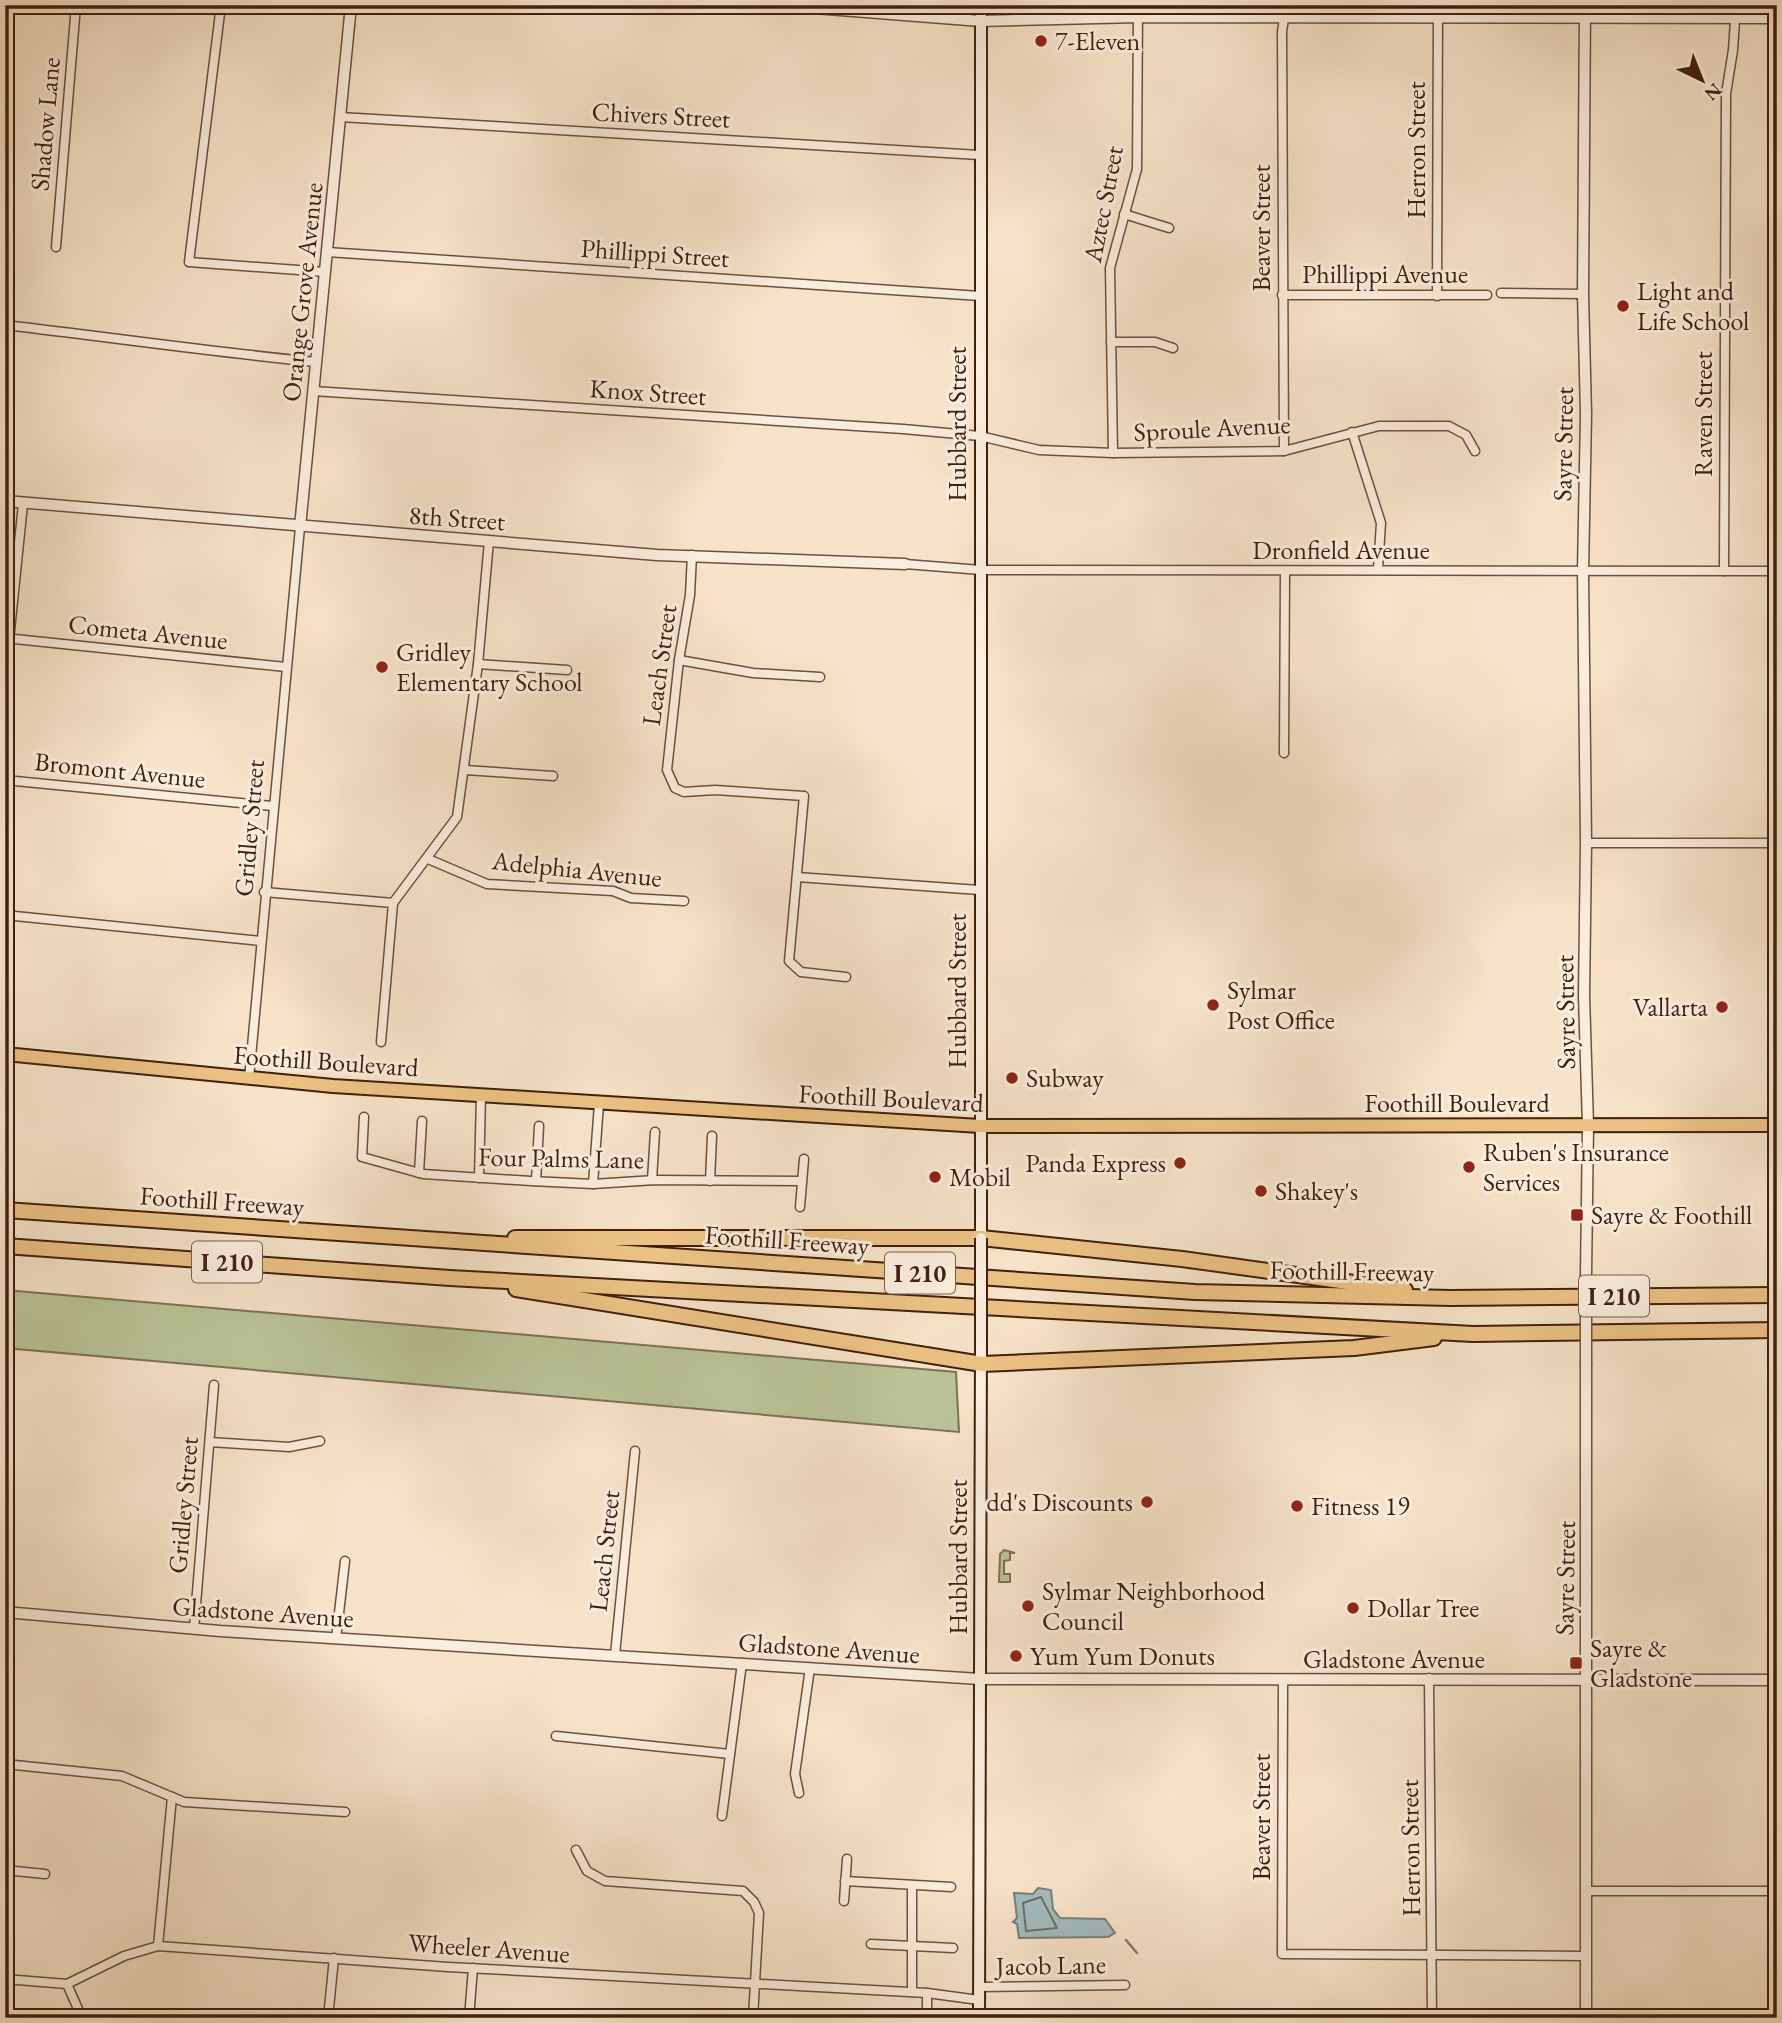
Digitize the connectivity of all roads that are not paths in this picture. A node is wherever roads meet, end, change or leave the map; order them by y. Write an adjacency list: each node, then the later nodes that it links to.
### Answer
1 (10, 5): 19 (street)
2 (76, 5): 24 (street, Shadow Lane)
3 (221, 5): 26 (street)
4 (351, 5): 20 (street, Orange Grove Avenue)
5 (776, 5): 18 (street)
6 (981, 5): 18 (main road, Hubbard Street)
7 (1138, 5): 12 (street, Aztec Street)
8 (1286, 5): 17 (street, Beaver Street)
9 (1438, 5): 14 (street, Herron Street)
10 (1585, 5): 15 (street, Sayre Street)
11 (1736, 5): 13 (street, Raven Street)
12 (1138, 17): 17 (street); 18 (street); 22 (street, Aztec Street)
13 (1735, 17): 15 (street); 16 (street); 51 (street, Raven Street)
14 (1438, 18): 15 (street); 17 (street); 32 (street, Herron Street)
15 (1586, 18): 28 (street, Sayre Street)
16 (1777, 18)
17 (1283, 19): 29 (street, Beaver Street)
18 (981, 21): 21 (main road, Hubbard Street)
19 (5, 50)
20 (340, 117): 21 (street, Chivers Street); 25 (street, Orange Grove Avenue)
21 (979, 155): 31 (main road, Hubbard Street)
22 (1124, 214): 23 (street); 34 (street, Aztec Street)
23 (1169, 228)
24 (56, 247)
25 (327, 251): 26 (street, Orange Grove Avenue); 31 (street, Phillippi Street)
26 (325, 272): 36 (street, Orange Grove Avenue)
27 (1501, 293): 28 (street, Phillippi Avenue)
28 (1583, 294): 54 (street, Sayre Street)
29 (1282, 295): 32 (street, Phillippi Avenue); 41 (street, Beaver Street)
30 (1487, 295): 32 (street, Phillippi Avenue)
31 (980, 296): 39 (main road, Hubbard Street)
32 (1437, 296)
33 (5, 325): 36 (street)
34 (1111, 342): 35 (street); 42 (street, Aztec Street)
35 (1173, 348)
36 (316, 362): 37 (street, Orange Grove Avenue)
37 (313, 391): 39 (street, Knox Street); 45 (street, Orange Grove Avenue)
38 (1352, 432): 40 (street, Sproule Avenue); 41 (street, Sproule Avenue); 49 (street)
39 (980, 436): 42 (street, Sproule Avenue); 50 (main road, Hubbard Street)
40 (1475, 451)
41 (1284, 452): 42 (street, Sproule Avenue)
42 (1113, 453)
43 (5, 502): 44 (street, 8th Street)
44 (23, 504): 45 (street, 8th Street); 56 (street)
45 (300, 527): 46 (street, 8th Street); 55 (street, Orange Grove Avenue)
46 (489, 541): 47 (street, 8th Street); 58 (street)
47 (692, 555): 48 (street, 8th Street); 57 (street, Leach Street)
48 (905, 564): 50 (street, Dronfield Avenue)
49 (1378, 569): 53 (street, Dronfield Avenue); 54 (street, Dronfield Avenue)
50 (981, 570): 53 (street, Dronfield Avenue); 72 (main road, Hubbard Street)
51 (1724, 571): 52 (street, Dronfield Avenue); 54 (street, Dronfield Avenue)
52 (1777, 571)
53 (1284, 572): 63 (street)
54 (1583, 572): 68 (street, Sayre Street)
55 (295, 582): 59 (street, Gridley Street)
56 (7, 638): 59 (street, Cometa Avenue); 62 (street)
57 (678, 660): 61 (street); 71 (street, Leach Street)
58 (478, 664): 60 (street); 64 (street)
59 (286, 667): 67 (street, Gridley Street)
60 (567, 670)
61 (820, 677)
62 (5, 679)
63 (1284, 753)
64 (465, 770): 65 (street); 70 (street)
65 (553, 776)
66 (5, 780): 67 (street, Bromont Avenue)
67 (272, 806): 73 (street, Gridley Street)
68 (1586, 843): 69 (street); 86 (street, Sayre Street)
69 (1777, 844)
70 (428, 859): 74 (street, Adelphia Avenue); 75 (street)
71 (797, 877): 72 (street); 78 (street)
72 (979, 890): 89 (main road, Hubbard Street)
73 (264, 892): 75 (street); 77 (street, Gridley Street)
74 (684, 901)
75 (393, 903): 79 (street)
76 (5, 915): 77 (street)
77 (260, 941): 81 (street, Gridley Street)
78 (846, 977)
79 (381, 1042)
80 (5, 1054): 81 (main road, Foothill Boulevard)
81 (249, 1079): 82 (main road, Foothill Boulevard)
82 (481, 1095): 83 (main road, Foothill Boulevard); 94 (street)
83 (599, 1104): 89 (main road, Foothill Boulevard); 99 (street)
84 (364, 1116): 93 (street, Four Palms Lane)
85 (422, 1121): 93 (street)
86 (1588, 1125): 87 (main road, Foothill Boulevard); 89 (main road, Foothill Boulevard); 126 (street, Sayre Street, bridge)
87 (1777, 1125)
88 (539, 1126): 96 (street)
89 (980, 1126): 103 (main road, Hubbard Street)
90 (655, 1132): 95 (street)
91 (712, 1136): 97 (street)
92 (804, 1158): 98 (street)
93 (419, 1173): 94 (street, Four Palms Lane)
94 (479, 1178): 96 (street, Four Palms Lane)
95 (652, 1180): 97 (street, Four Palms Lane); 99 (street, Four Palms Lane)
96 (536, 1181): 99 (street, Four Palms Lane)
97 (710, 1181): 98 (street, Four Palms Lane)
98 (802, 1181): 100 (street)
99 (593, 1184)
100 (800, 1207)
101 (5, 1210): 102 (highway, Foothill Freeway / I 210)
102 (389, 1238): 103 (highway); 107 (highway, Foothill Freeway / I 210)
103 (981, 1238): 107 (highway); 110 (main road, Hubbard Street, bridge)
104 (5, 1245): 105 (highway, Foothill Freeway / I 210)
105 (450, 1278): 109 (highway, Foothill Freeway / I 210); 110 (highway)
106 (1777, 1295): 107 (highway, Foothill Freeway / I 210)
107 (1451, 1298)
108 (1777, 1330): 109 (highway, Foothill Freeway / I 210)
109 (1473, 1334): 110 (highway)
110 (982, 1364): 123 (main road, Hubbard Street)
111 (214, 1385): 113 (street, Gridley Street)
112 (320, 1441): 113 (street)
113 (210, 1443): 117 (street, Gridley Street)
114 (635, 1451): 119 (street, Leach Street)
115 (345, 1562): 118 (street)
116 (5, 1612): 117 (street, Gladstone Avenue)
117 (194, 1629): 118 (street, Gladstone Avenue)
118 (336, 1639): 119 (street, Gladstone Avenue)
119 (615, 1655): 120 (street, Gladstone Avenue)
120 (742, 1663): 121 (street, Gladstone Avenue); 128 (street)
121 (810, 1668): 123 (street, Gladstone Avenue); 130 (street)
122 (1429, 1678): 124 (street, Gladstone Avenue); 126 (street, Gladstone Avenue); 148 (street, Herron Street)
123 (980, 1679): 124 (street, Gladstone Avenue); 156 (main road, Hubbard Street)
124 (1283, 1680): 148 (street, Beaver Street)
125 (1777, 1680): 126 (street, Gladstone Avenue)
126 (1585, 1681): 141 (street, Sayre Street)
127 (556, 1735): 128 (street)
128 (730, 1754): 133 (street)
129 (5, 1764): 131 (street)
130 (799, 1793)
131 (172, 1797): 132 (street); 145 (street)
132 (345, 1812)
133 (722, 1816)
134 (576, 1850): 154 (street)
135 (847, 1858): 138 (street)
136 (5, 1870): 137 (street)
137 (45, 1874)
138 (845, 1881): 139 (street); 143 (street)
139 (912, 1885): 140 (street); 146 (street)
140 (951, 1887)
141 (1587, 1891): 142 (street); 149 (street, Sayre Street)
142 (1777, 1891)
143 (844, 1900)
144 (871, 1944): 146 (street)
145 (158, 1946): 150 (street, Wheeler Avenue); 153 (street, Wheeler Avenue)
146 (912, 1946): 147 (street); 157 (street)
147 (953, 1948)
148 (1433, 1956): 149 (street); 168 (street, Herron Street)
149 (1585, 1956): 161 (street, Sayre Street)
150 (334, 1958): 151 (street, Wheeler Avenue); 163 (street)
151 (473, 1968): 154 (street, Wheeler Avenue); 164 (street)
152 (5, 1979): 153 (street)
153 (67, 1984): 162 (street)
154 (752, 1985): 157 (street, Wheeler Avenue); 165 (street)
155 (1125, 1985): 156 (street, Jacob Lane)
156 (979, 1987): 159 (main road, Hubbard Street)
157 (912, 1992): 158 (street, Wheeler Avenue)
158 (927, 1993): 159 (street, Wheeler Avenue); 166 (street)
159 (979, 2000): 167 (main road, Hubbard Street)
160 (1777, 2016): 161 (street)
161 (1586, 2017)
162 (82, 2018)
163 (328, 2018)
164 (469, 2018)
165 (753, 2018)
166 (927, 2018)
167 (979, 2018)
168 (1432, 2018)

